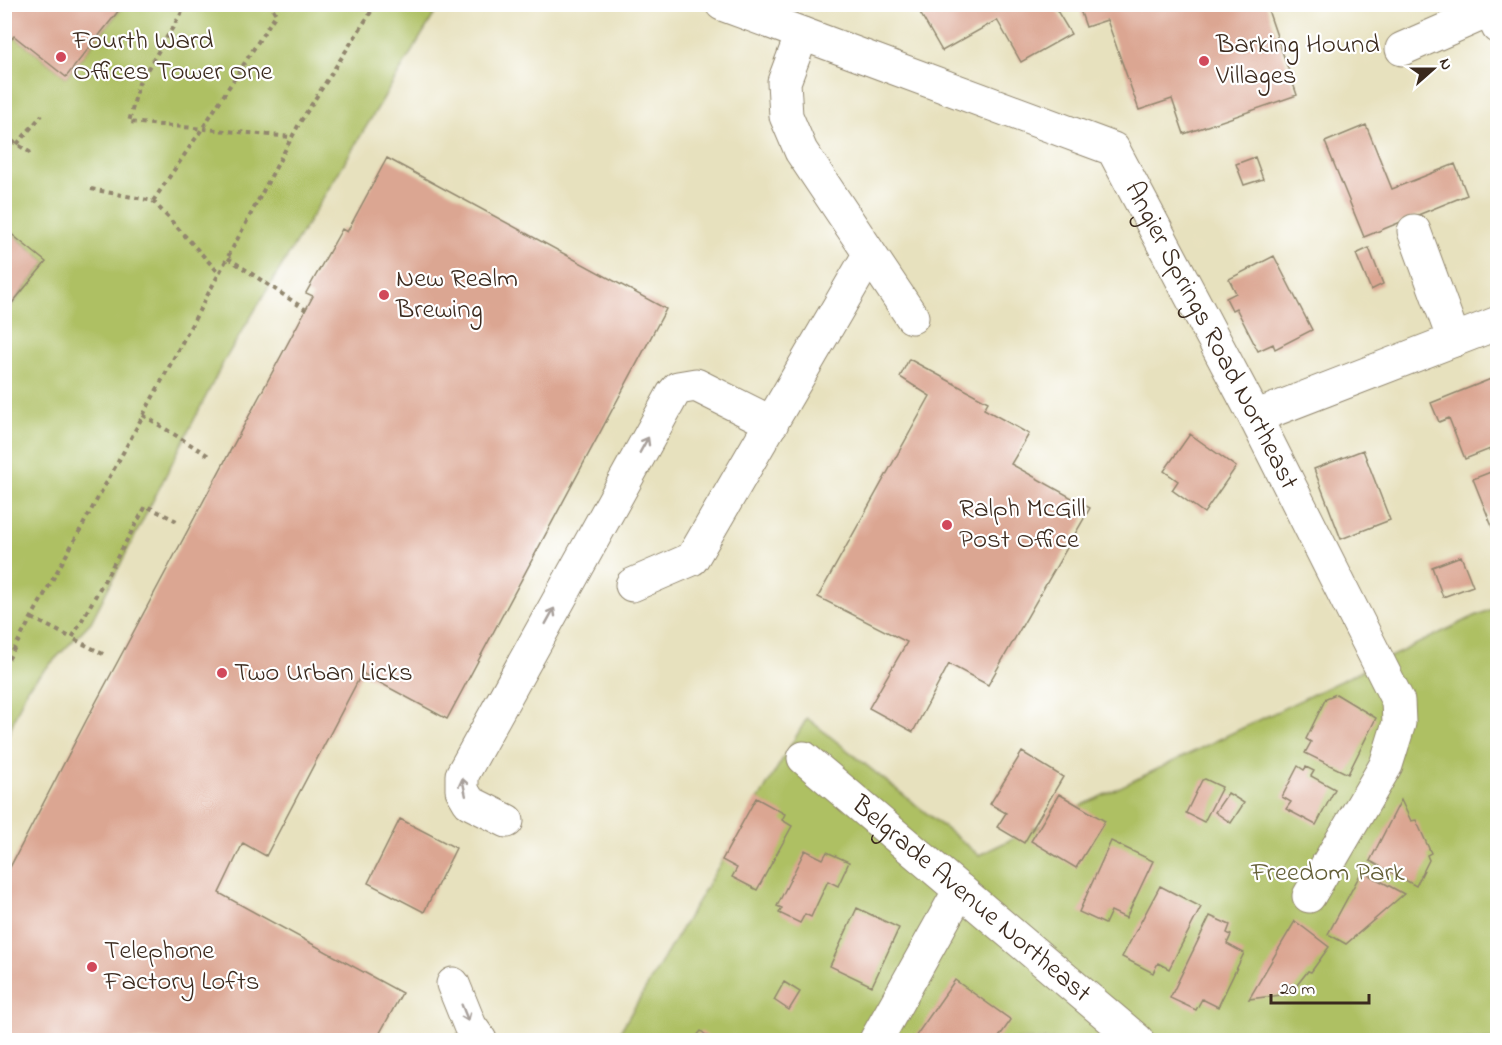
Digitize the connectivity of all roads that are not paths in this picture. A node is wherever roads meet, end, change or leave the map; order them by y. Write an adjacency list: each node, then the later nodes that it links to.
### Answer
1 (722, 4): 2 (street, Angier Springs Road Northeast)
2 (758, 11): 4 (street, Angier Springs Road Northeast)
3 (1492, 14): 5 (street)
4 (802, 34): 7 (street); 11 (street, Angier Springs Road Northeast)
5 (1402, 49)
6 (1414, 231): 10 (street)
7 (869, 255): 8 (street); 12 (street)
8 (912, 317)
9 (1497, 323): 10 (street)
10 (1455, 340): 11 (street)
11 (1255, 417): 17 (street, Angier Springs Road Northeast)
12 (772, 423): 13 (street); 15 (street, one-way to 12)
13 (632, 585)
14 (804, 758): 16 (street, Belgrade Avenue Northeast)
15 (507, 821)
16 (960, 890): 20 (street); 21 (street, Belgrade Avenue Northeast)
17 (1309, 896)
18 (453, 984): 19 (street, one-way to 19)
19 (480, 1041)
20 (876, 1041)
21 (1137, 1041)

